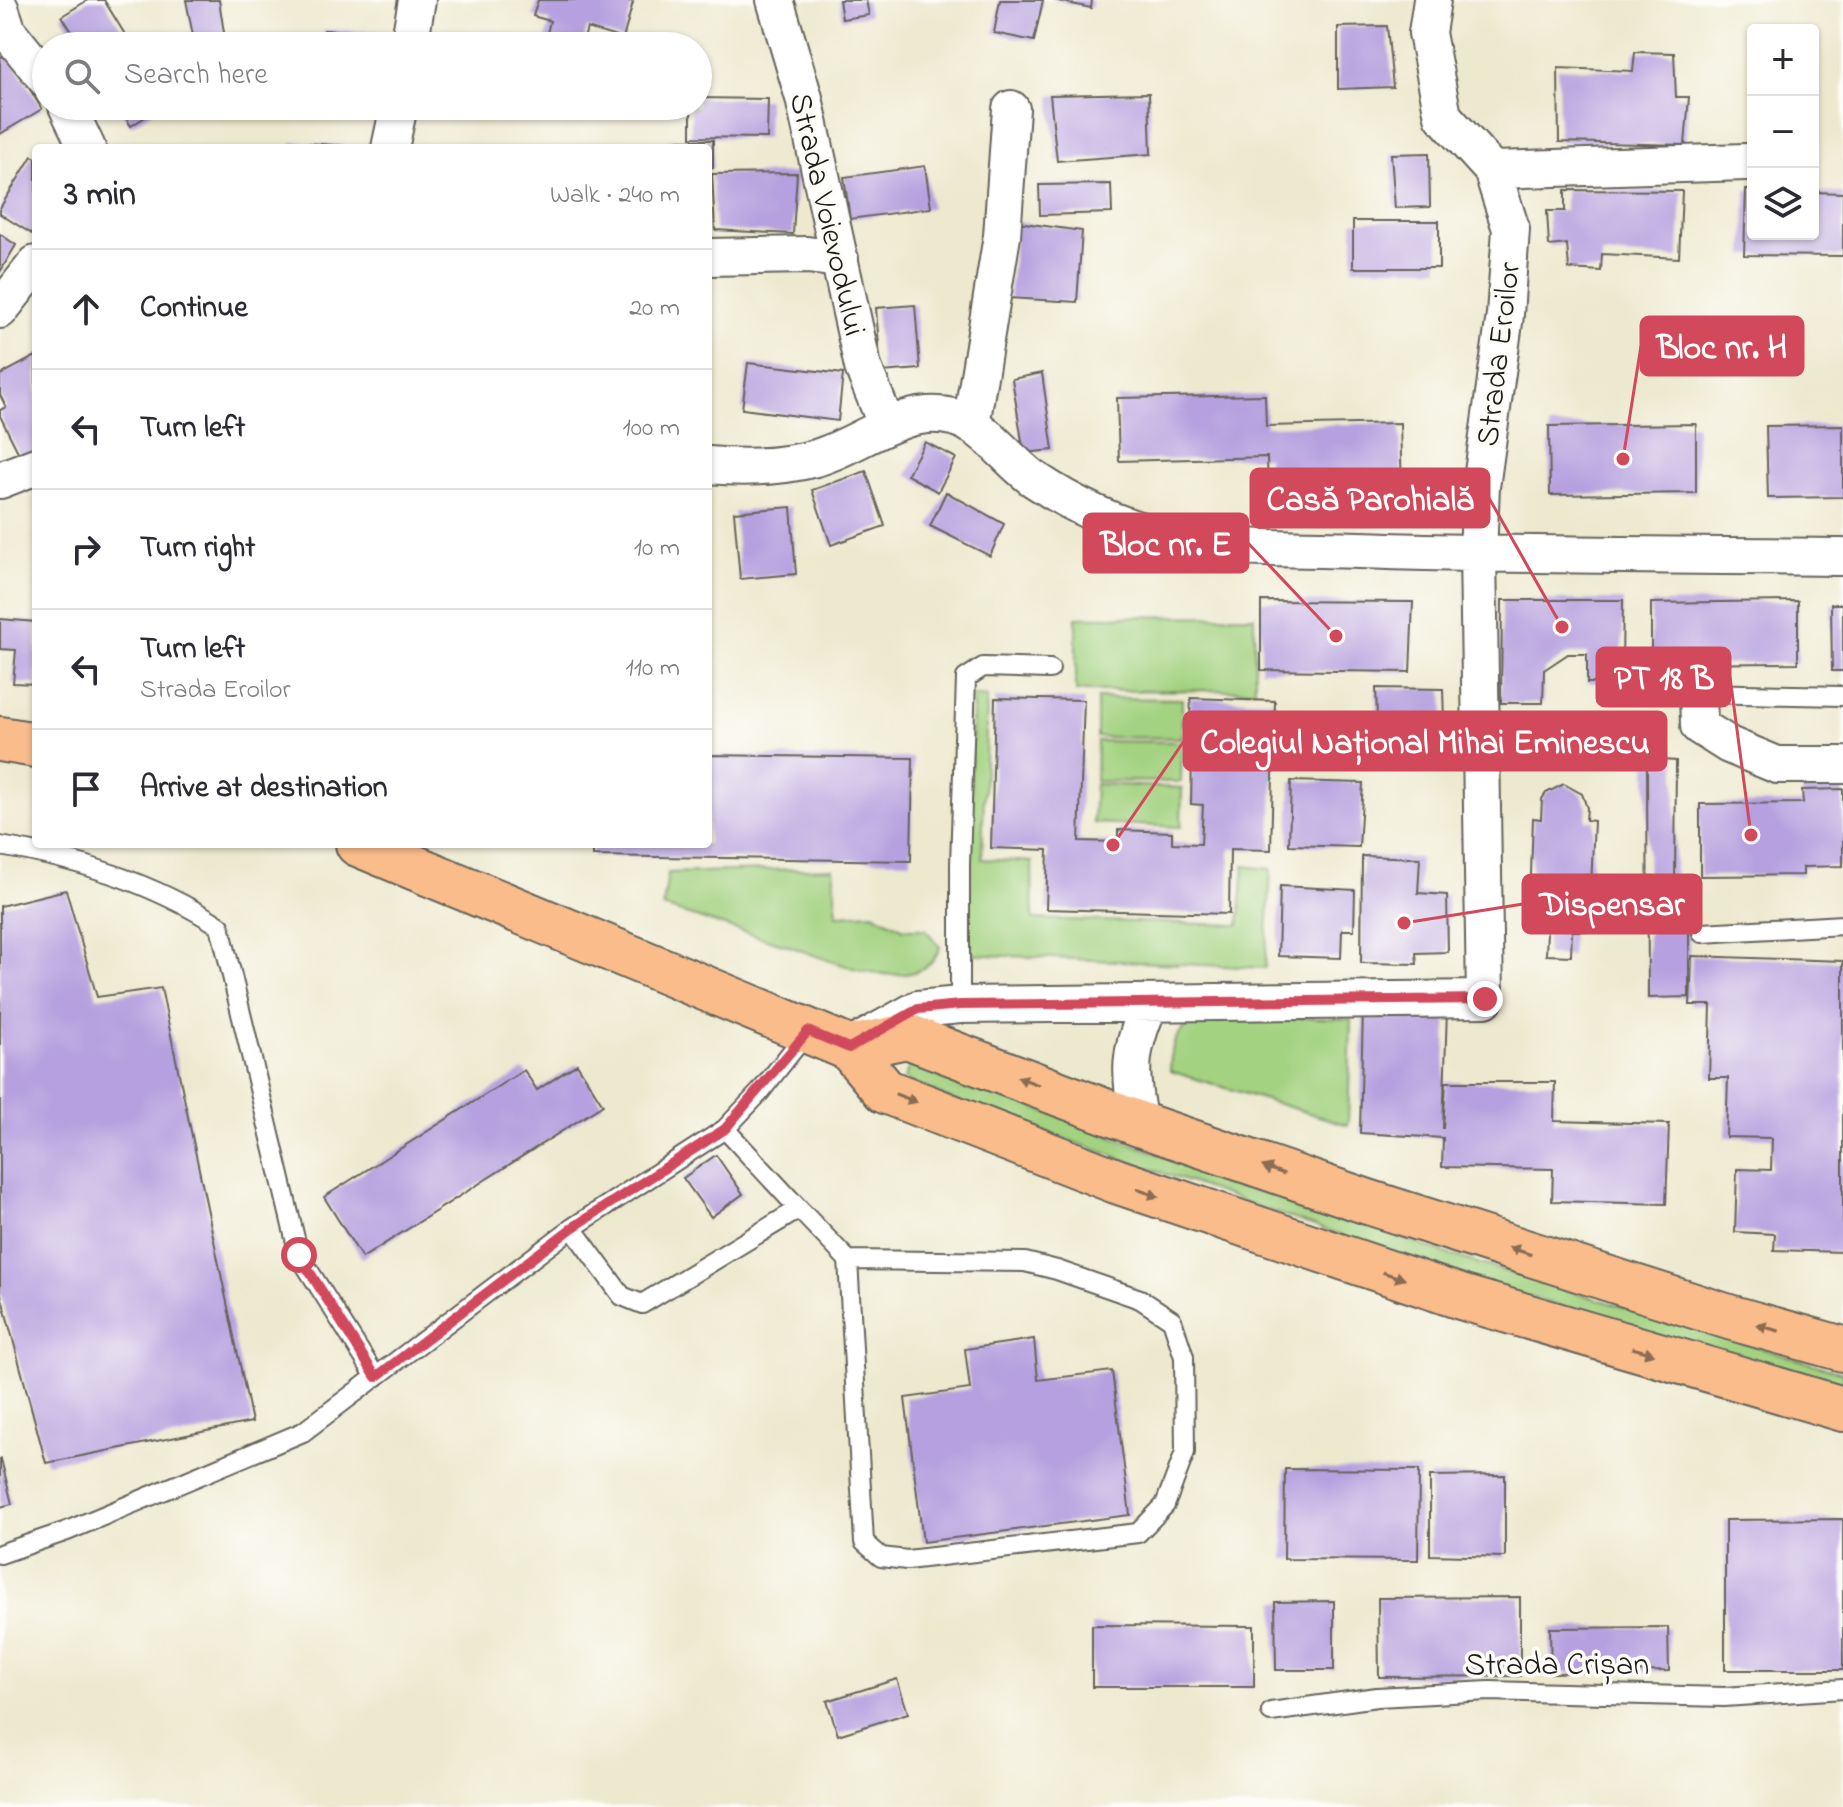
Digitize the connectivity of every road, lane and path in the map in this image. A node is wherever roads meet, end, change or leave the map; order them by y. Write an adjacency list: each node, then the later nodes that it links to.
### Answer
1 (417, 0): 5 (street)
2 (775, 0): 15 (street, Strada Voievodului)
3 (1432, 0): 13 (street, Strada Eroilor)
4 (3, 24): 6 (street)
5 (411, 32)
6 (32, 61)
7 (1011, 109): 18 (street)
8 (74, 120): 10 (street)
9 (396, 120): 11 (street)
10 (85, 144)
11 (391, 144)
12 (1746, 162): 13 (street)
13 (1492, 170): 23 (street, Strada Eroilor)
14 (712, 257): 15 (street)
15 (840, 259): 19 (street, Strada Voievodului)
16 (32, 269): 17 (street)
17 (0, 310)
18 (971, 425): 19 (street); 23 (street)
19 (887, 426): 20 (street)
20 (712, 465)
21 (32, 468): 22 (street)
22 (0, 480)
23 (1478, 552): 24 (street); 35 (street, Strada Eroilor)
24 (1843, 557)
25 (1050, 669): 36 (lane)
26 (1698, 693): 27 (lane); 30 (street)
27 (1843, 696)
28 (0, 739): 29 (main road)
29 (32, 744)
30 (1843, 765)
31 (0, 846): 45 (lane)
32 (368, 848): 37 (main road)
33 (1843, 925): 34 (lane)
34 (1702, 933)
35 (1150, 1003): 36 (street, Strada Eroilor); 39 (street)
36 (960, 1005): 38 (street, Strada Eroilor)
37 (808, 1031): 38 (main road); 40 (lane)
38 (849, 1048): 39 (main road, one-way to 38); 46 (main road, one-way to 46)
39 (1139, 1124): 44 (main road, one-way to 39)
40 (725, 1129): 41 (lane); 42 (lane)
41 (799, 1209): 42 (lane); 43 (lane)
42 (572, 1228): 45 (lane)
43 (848, 1260): 43 (lane)
44 (1843, 1349)
45 (376, 1377): 47 (lane)
46 (1843, 1409)
47 (0, 1554)
48 (1843, 1689): 49 (lane, Strada Crișan)
49 (1271, 1712)

